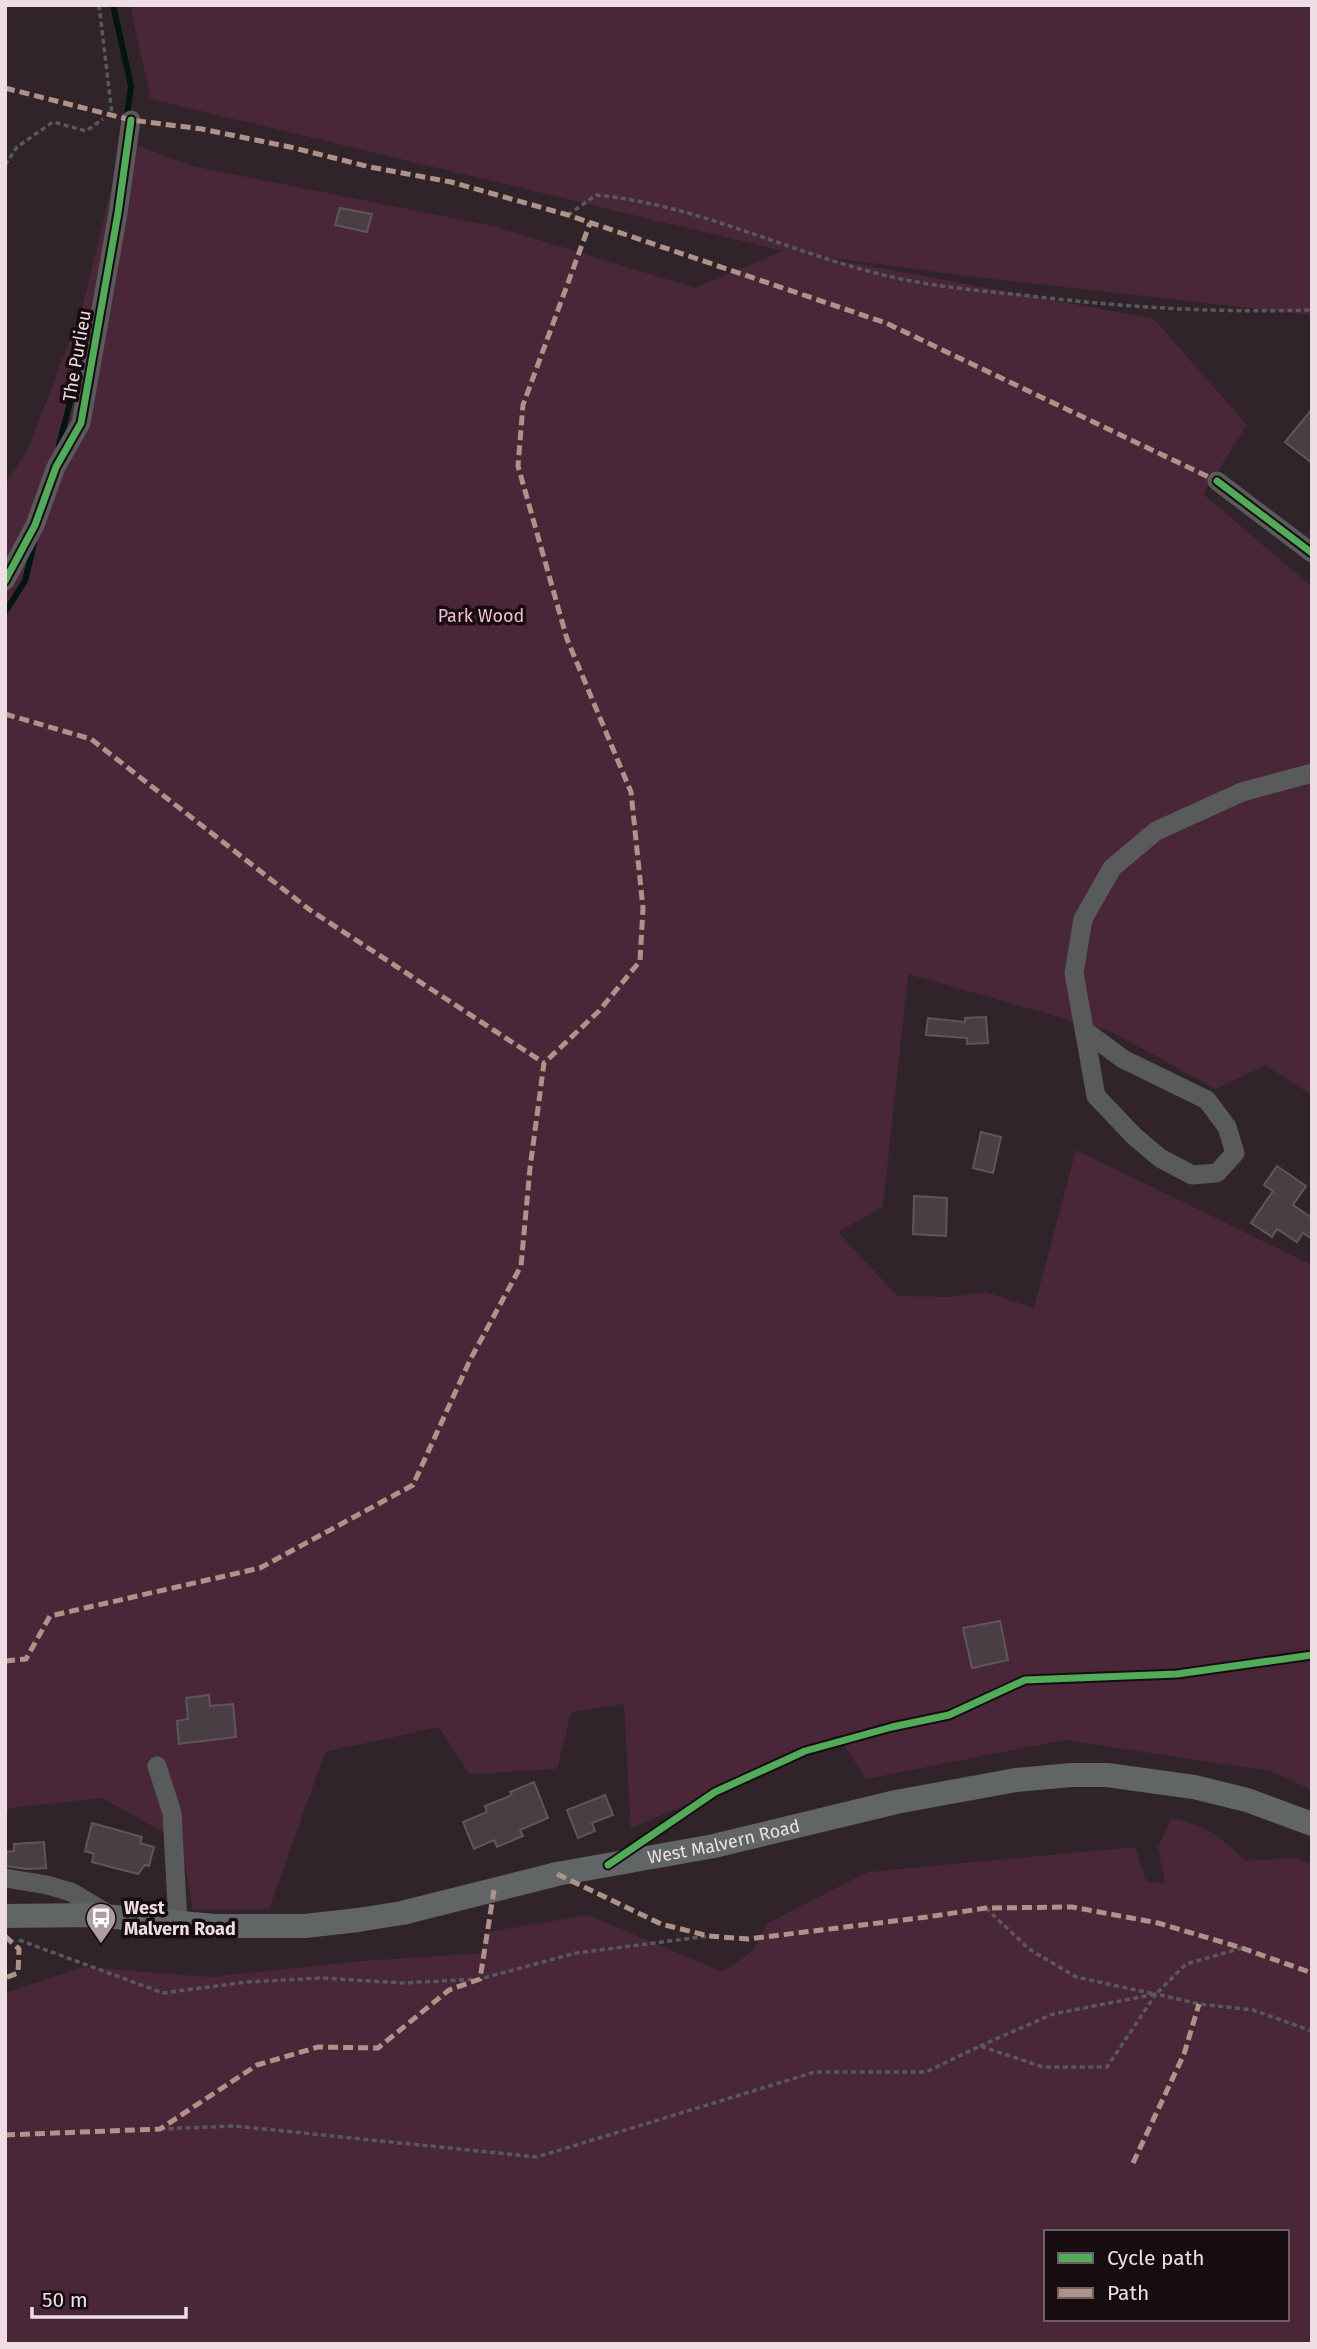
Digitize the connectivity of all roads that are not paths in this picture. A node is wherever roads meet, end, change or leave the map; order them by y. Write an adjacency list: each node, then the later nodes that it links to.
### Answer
1 (121, 117): 4 (street, The Purlieu)
2 (1217, 481): 3 (street)
3 (1312, 553)
4 (5, 581)
5 (1312, 773): 6 (street)
6 (1085, 1031): 6 (street)
7 (156, 1766): 12 (street)
8 (1312, 1824): 12 (main road, West Malvern Road)
9 (5, 1878): 11 (street)
10 (5, 1916): 11 (main road, West Malvern Road)
11 (113, 1917): 12 (main road, West Malvern Road)
12 (178, 1923)

